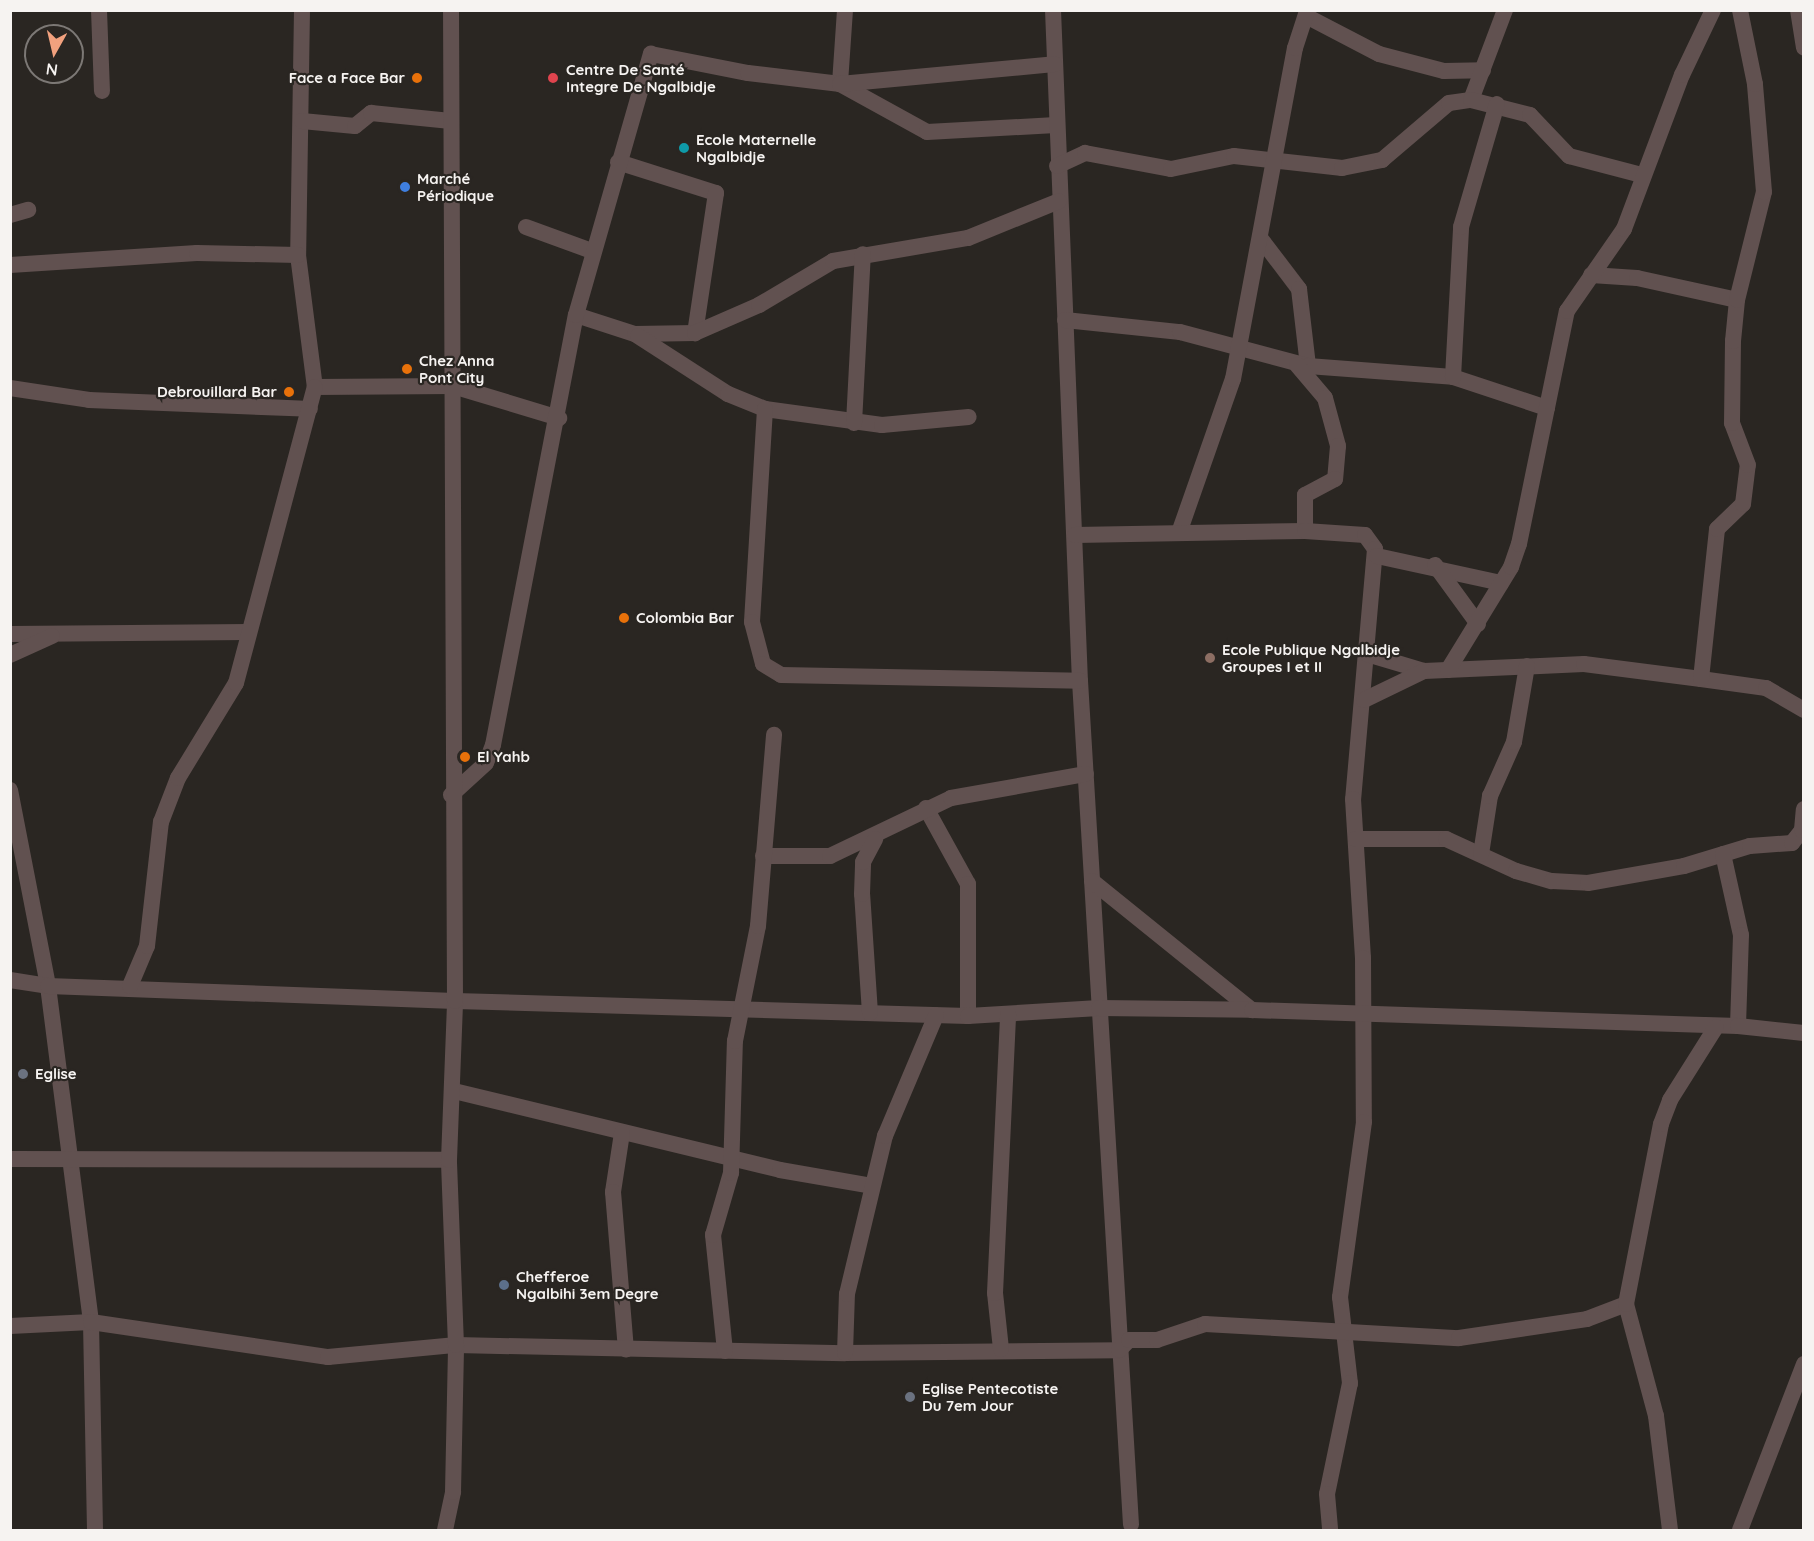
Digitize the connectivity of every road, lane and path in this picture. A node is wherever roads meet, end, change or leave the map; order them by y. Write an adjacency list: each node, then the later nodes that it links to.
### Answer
1 (99, 10): 15 (street)
2 (302, 10): 18 (street)
3 (451, 10): 19 (street)
4 (845, 10): 14 (street)
5 (1053, 10): 12 (street)
6 (1505, 10): 13 (street)
7 (1713, 10): 24 (street)
8 (1740, 10): 35 (street)
9 (1798, 10): 11 (street)
10 (1306, 13): 13 (street); 22 (street)
11 (1803, 48)
12 (1054, 64): 14 (street); 20 (street)
13 (1483, 70): 16 (street)
14 (840, 84): 20 (street); 21 (street)
15 (102, 91)
16 (1471, 100): 17 (street); 22 (street)
17 (1497, 104): 24 (street); 42 (street)
18 (302, 121): 19 (street); 32 (street)
19 (451, 121): 43 (street)
20 (1056, 125): 23 (street)
21 (618, 162): 30 (street); 38 (street)
22 (1275, 163): 23 (street); 29 (street)
23 (1057, 166): 25 (street)
24 (1641, 175): 34 (street)
25 (1059, 201): 31 (street); 37 (street)
26 (28, 210): 27 (street)
27 (10, 215)
28 (526, 227): 30 (street)
29 (1261, 239): 40 (street); 41 (street)
30 (592, 251): 36 (street)
31 (863, 254): 38 (street); 51 (street)
32 (298, 255): 33 (street); 44 (street)
33 (10, 265)
34 (1591, 275): 35 (street); 46 (street)
35 (1737, 300): 67 (street)
36 (576, 315): 39 (street); 50 (street)
37 (1065, 320): 40 (street); 54 (street)
38 (695, 333): 39 (street)
39 (635, 334): 48 (street)
40 (1239, 344): 41 (street); 52 (street)
41 (1303, 365): 42 (street); 53 (street)
42 (1453, 377): 46 (street)
43 (453, 386): 44 (street); 50 (street); 74 (street)
44 (315, 387): 47 (street)
45 (10, 388): 47 (street)
46 (1547, 408): 57 (street)
47 (310, 409): 60 (street)
48 (765, 409): 51 (street); 68 (street)
49 (969, 417): 51 (street)
50 (559, 418): 74 (street)
51 (854, 423)
52 (1180, 530): 53 (street); 54 (street)
53 (1305, 531): 55 (street)
54 (1075, 535): 68 (street)
55 (1377, 556): 56 (street); 62 (street)
56 (1435, 566): 57 (street); 58 (street)
57 (1501, 583): 58 (street)
58 (1478, 624): 65 (street)
59 (13, 632): 61 (street)
60 (249, 632): 61 (street); 87 (street)
61 (59, 633): 63 (street)
62 (1367, 654): 66 (street); 69 (street)
63 (10, 655)
64 (1527, 666): 65 (street); 67 (street); 80 (street)
65 (1448, 670): 66 (street)
66 (1424, 671): 69 (street)
67 (1701, 679): 70 (street)
68 (1080, 681): 72 (street)
69 (1364, 700): 78 (street)
70 (1803, 710)
71 (774, 735): 82 (street)
72 (1086, 774): 75 (street); 84 (street)
73 (10, 790): 86 (street)
74 (451, 795): 88 (street)
75 (926, 808): 77 (street); 95 (street)
76 (1803, 809): 81 (street)
77 (875, 839): 79 (street); 83 (street)
78 (1356, 839): 80 (street); 96 (street)
79 (855, 844): 82 (street); 83 (street)
80 (1481, 854): 81 (street)
81 (1723, 854): 97 (street)
82 (763, 856): 90 (street)
83 (863, 862): 92 (street)
84 (1092, 881): 89 (street); 91 (street)
85 (10, 980): 86 (street)
86 (48, 986): 87 (street); 102 (street)
87 (130, 987): 88 (street)
88 (455, 1001): 90 (street); 100 (street)
89 (1099, 1008): 91 (street); 93 (street); 114 (street)
90 (746, 1010): 92 (street); 104 (street)
91 (1252, 1010): 96 (street)
92 (870, 1013): 94 (street)
93 (1008, 1014): 95 (street); 113 (street)
94 (936, 1015): 95 (street); 106 (street)
95 (968, 1016)
96 (1363, 1017): 98 (street); 110 (street)
97 (1738, 1026): 98 (street); 99 (street)
98 (1716, 1027): 107 (street)
99 (1803, 1034)
100 (454, 1091): 101 (street); 105 (street)
101 (622, 1132): 104 (street); 112 (street)
102 (67, 1158): 103 (street); 105 (street); 108 (street)
103 (10, 1159)
104 (733, 1159): 106 (street); 115 (street)
105 (449, 1160): 111 (street)
106 (872, 1186): 116 (street)
107 (1626, 1304): 110 (street); 122 (street)
108 (91, 1322): 109 (street); 111 (street); 119 (street)
109 (10, 1326)
110 (1341, 1334): 114 (street); 121 (street)
111 (456, 1345): 112 (street); 120 (street)
112 (626, 1349): 115 (street)
113 (1001, 1349): 114 (street); 116 (street)
114 (1119, 1350): 118 (street)
115 (725, 1351): 116 (street)
116 (845, 1353)
117 (1803, 1364): 123 (street)
118 (1131, 1524)
119 (95, 1530)
120 (446, 1530)
121 (1330, 1530)
122 (1671, 1530)
123 (1740, 1530)

